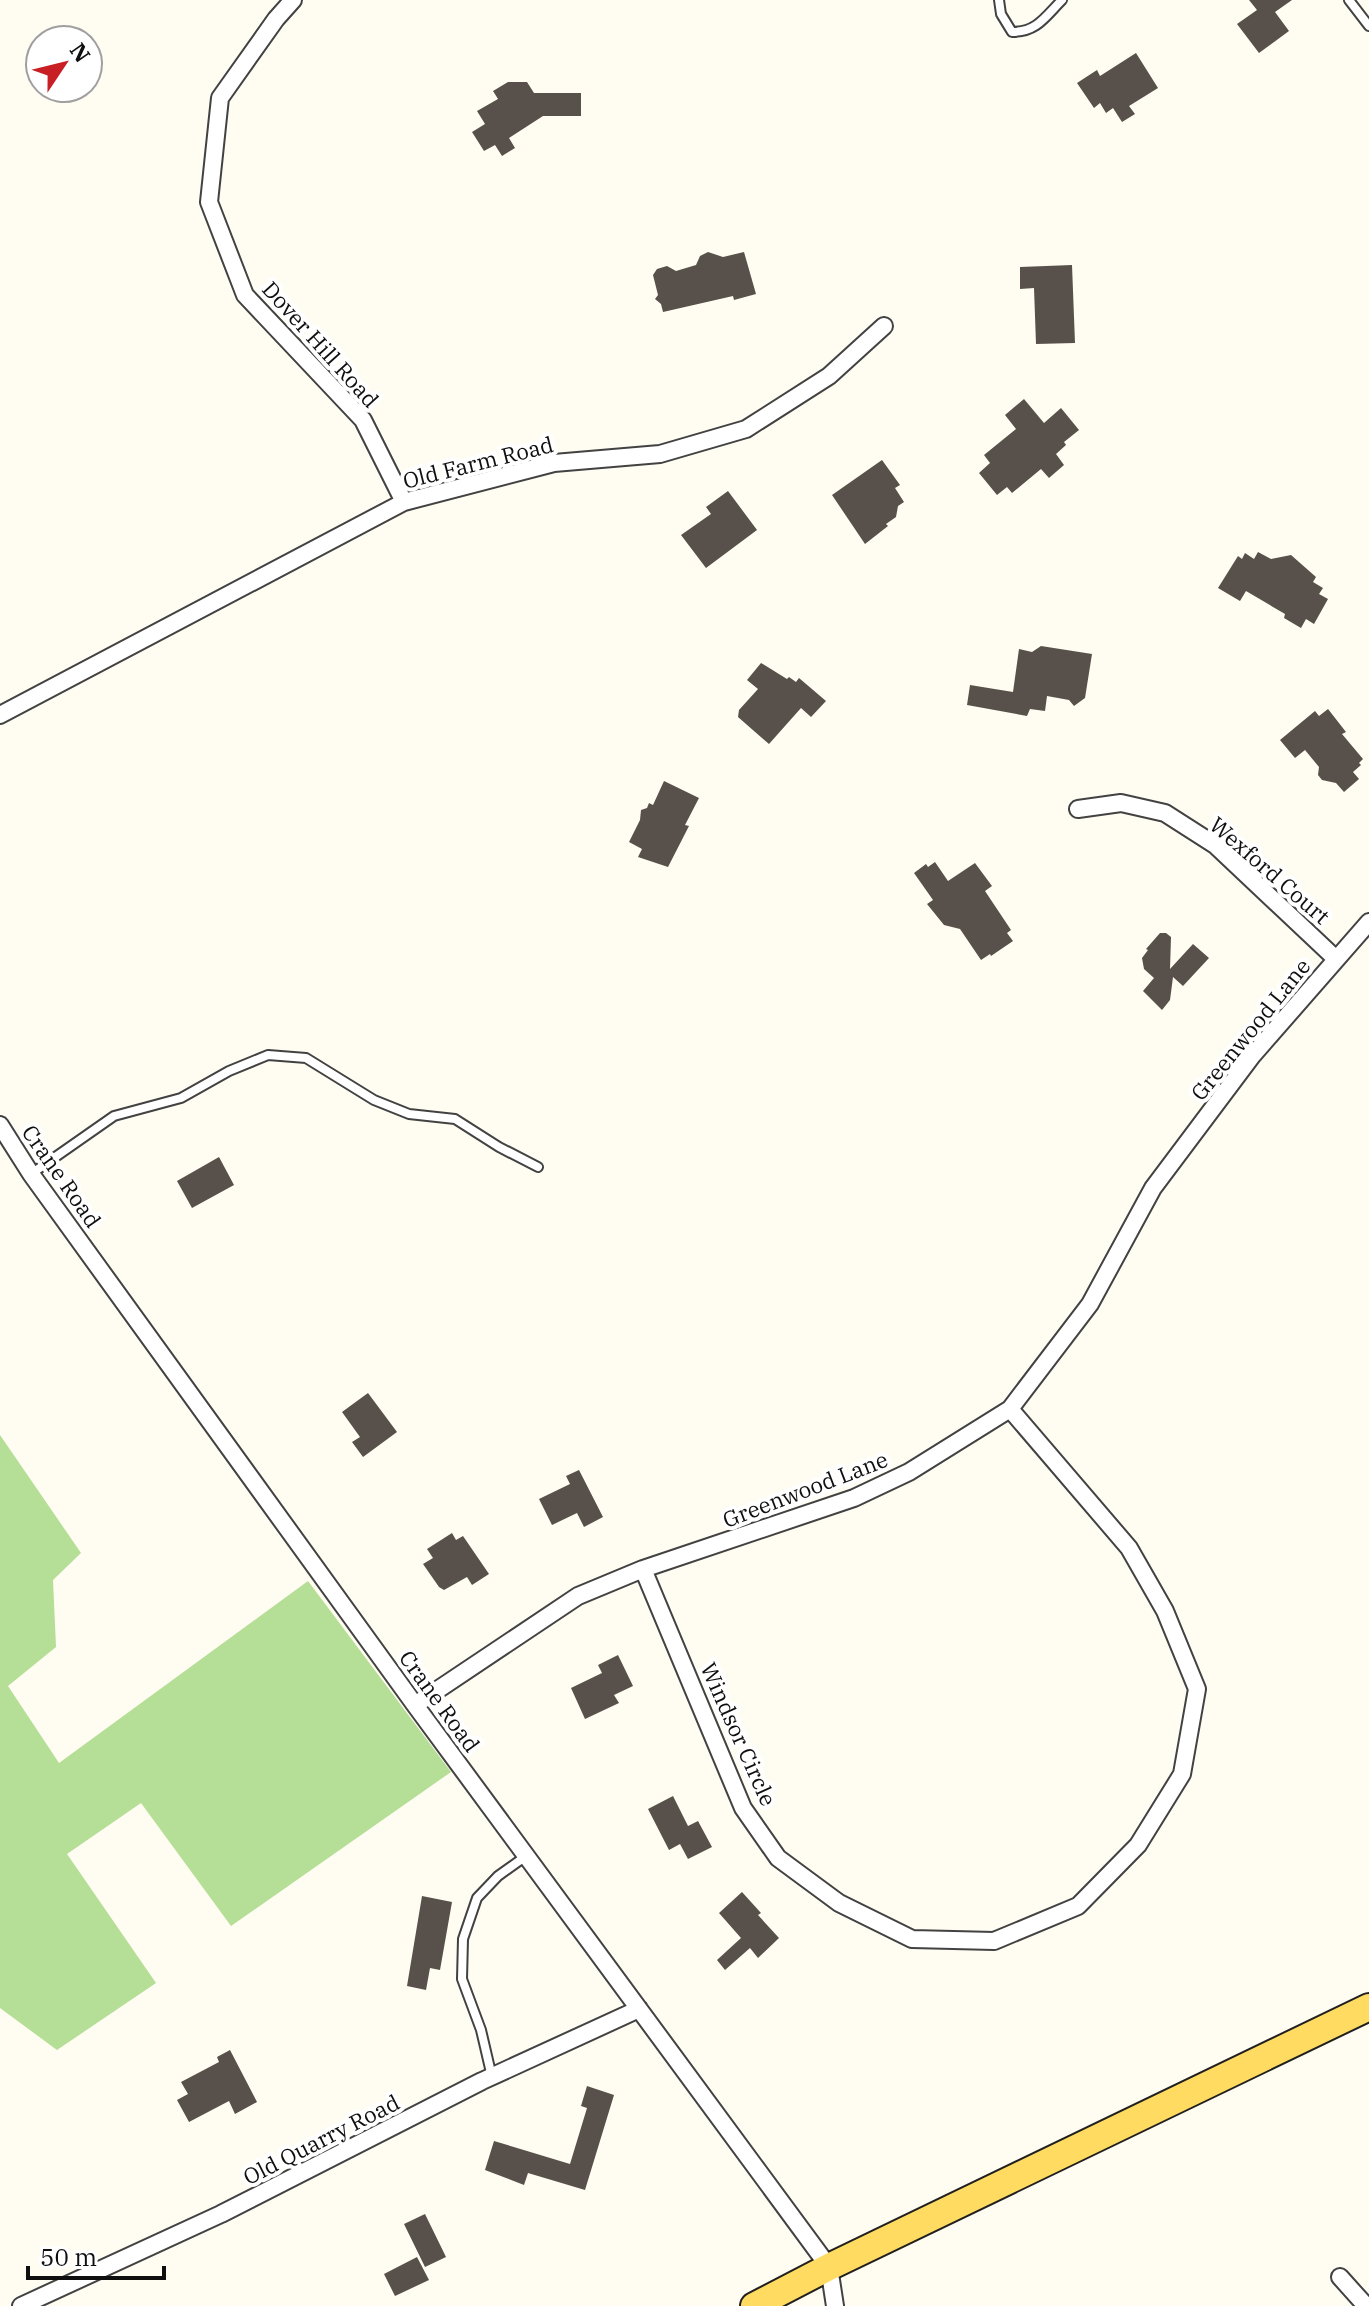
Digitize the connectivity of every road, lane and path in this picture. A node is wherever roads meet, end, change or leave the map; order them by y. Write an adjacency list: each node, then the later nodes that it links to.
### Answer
1 (293, 0): 7 (street, Dover Hill Road)
2 (999, 0): 3 (lane)
3 (1062, 0)
4 (1349, 0): 5 (lane)
5 (1369, 26)
6 (884, 326): 7 (street, Old Farm Road)
7 (404, 502): 8 (street, Old Farm Road)
8 (0, 715)
9 (1078, 809): 11 (street, Wexford Court)
10 (1369, 922): 11 (street, Greenwood Lane)
11 (1336, 959): 15 (street, Greenwood Lane)
12 (0, 1125): 14 (street, Crane Road)
13 (538, 1167): 14 (lane)
14 (31, 1174): 17 (street, Crane Road)
15 (1010, 1409): 16 (street, Greenwood Lane); 16 (street, Windsor Circle)
16 (643, 1569): 17 (street, Greenwood Lane)
17 (415, 1705): 18 (street, Crane Road)
18 (526, 1856): 20 (street, Crane Road); 21 (lane)
19 (1369, 2007): 22 (main road)
20 (639, 2009): 21 (street, Old Quarry Road); 22 (street, Crane Road)
21 (492, 2077): 24 (street, Old Quarry Road)
22 (829, 2267): 25 (main road); 26 (street, Crane Road)
23 (1340, 2277): 27 (street)
24 (21, 2306)
25 (754, 2306)
26 (835, 2306)
27 (1366, 2306)

